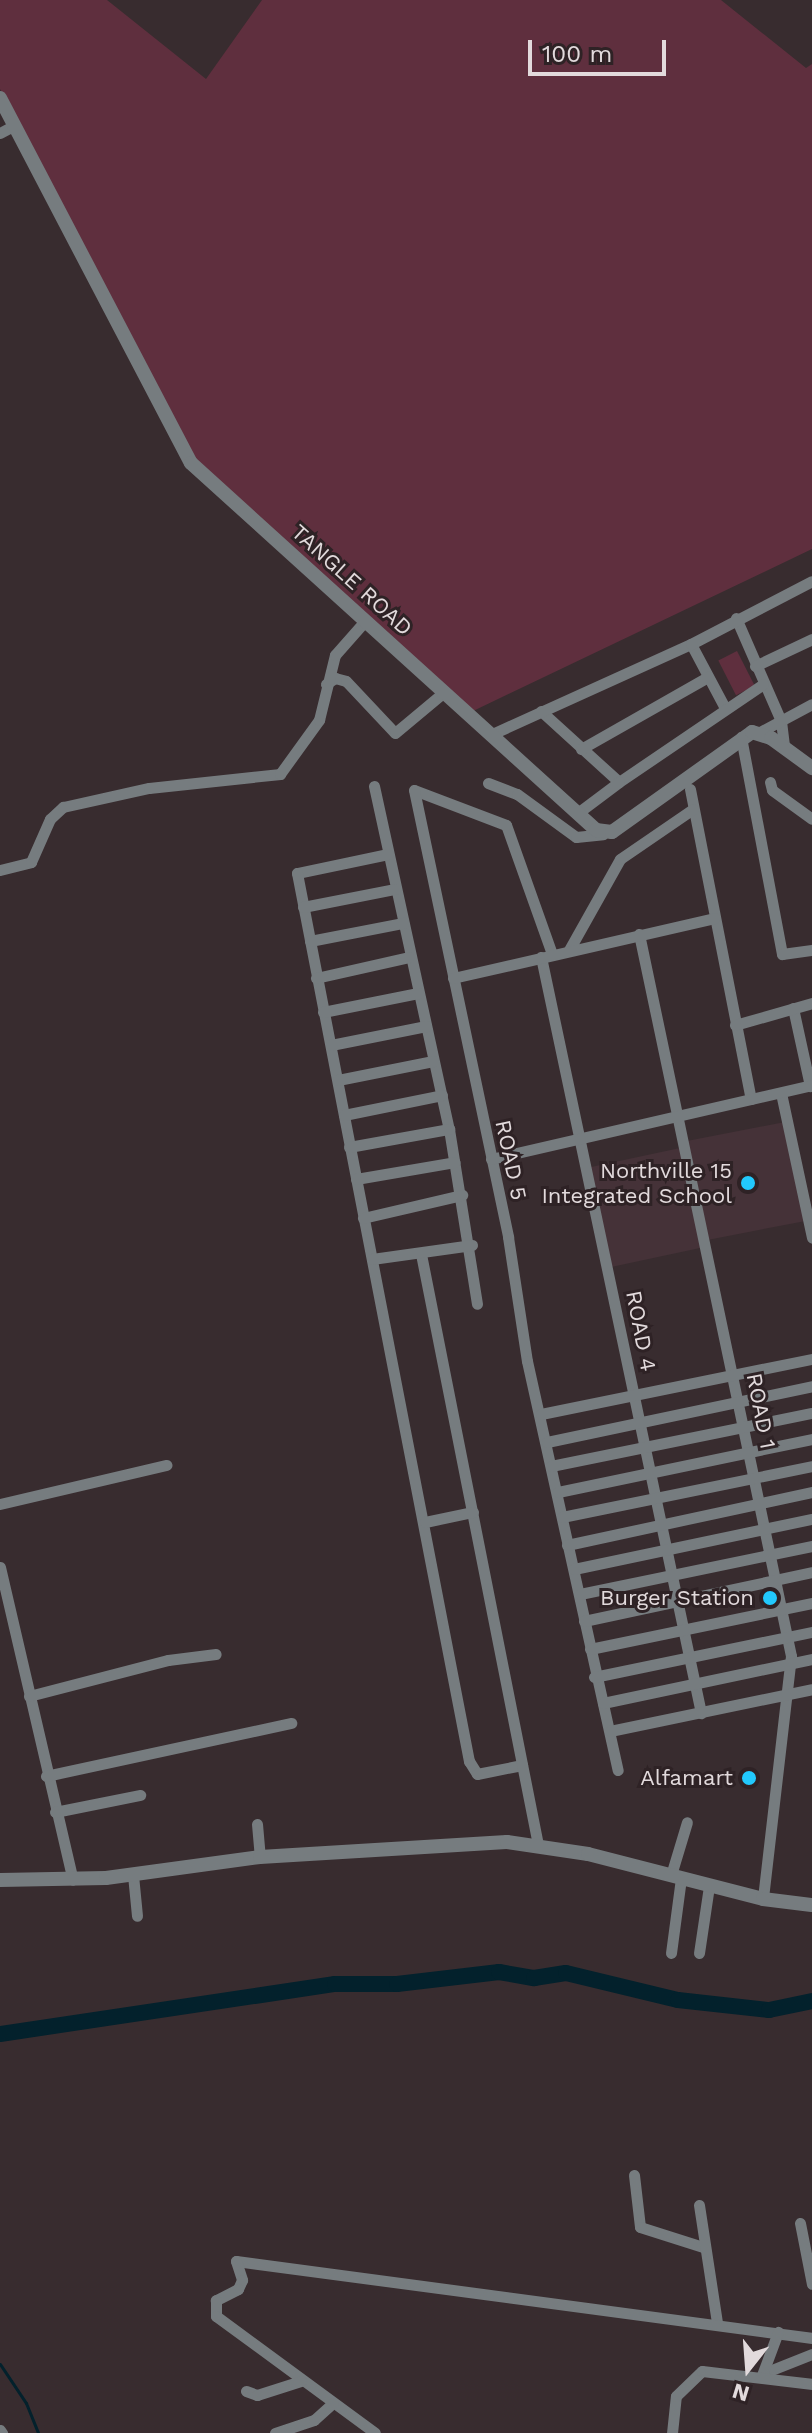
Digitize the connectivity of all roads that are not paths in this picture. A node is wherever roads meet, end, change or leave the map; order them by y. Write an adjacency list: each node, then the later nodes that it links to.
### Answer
1 (0, 98): 2 (street, TANGLE ROAD)
2 (6, 130): 5 (street, TANGLE ROAD)
3 (812, 581): 4 (street)
4 (736, 618): 7 (street); 8 (street)
5 (365, 621): 10 (street); 12 (street, TANGLE ROAD)
6 (812, 639): 8 (street)
7 (691, 644): 9 (street); 15 (street)
8 (755, 666): 11 (street)
9 (708, 677): 14 (street); 21 (street)
10 (326, 684): 12 (street); 34 (street)
11 (763, 684): 14 (street); 16 (street)
12 (444, 692): 18 (street, TANGLE ROAD)
13 (812, 704): 16 (street)
14 (724, 706): 23 (street)
15 (541, 711): 18 (street); 21 (street)
16 (781, 721): 17 (street); 20 (street)
17 (758, 733): 19 (street); 20 (street)
18 (490, 735): 28 (street, TANGLE ROAD)
19 (741, 737): 32 (street); 42 (street)
20 (784, 747): 22 (street)
21 (581, 749): 23 (street)
22 (812, 768)
23 (619, 782): 28 (street)
24 (770, 782): 30 (street)
25 (488, 783): 31 (street)
26 (374, 786): 33 (street)
27 (690, 789): 29 (street)
28 (575, 809): 31 (street); 32 (street, TANGLE ROAD)
29 (693, 809): 37 (street); 41 (street)
30 (812, 819)
31 (561, 827): 32 (street)
32 (603, 834)
33 (388, 854): 35 (street); 36 (street)
34 (0, 870)
35 (395, 889): 36 (street); 38 (street)
36 (303, 907): 40 (street)
37 (714, 918): 39 (street); 51 (street)
38 (403, 923): 40 (street); 44 (street)
39 (639, 934): 41 (street); 61 (street, ROAD 1)
40 (310, 941): 45 (street)
41 (569, 950): 43 (street)
42 (812, 950)
43 (547, 956): 46 (street); 46 (street, ROAD 5); 63 (street, ROAD 4)
44 (409, 957): 45 (street); 47 (street)
45 (316, 978): 50 (street)
46 (453, 978): 65 (street, ROAD 5)
47 (418, 993): 50 (street); 52 (street)
48 (812, 1003): 49 (street)
49 (793, 1008): 51 (street); 56 (street)
50 (323, 1012): 53 (street)
51 (735, 1025): 59 (street)
52 (426, 1026): 53 (street); 54 (street)
53 (331, 1045): 55 (street)
54 (433, 1061): 55 (street); 58 (street)
55 (338, 1080): 60 (street)
56 (811, 1086): 57 (street)
57 (781, 1093): 59 (street); 70 (street)
58 (442, 1095): 60 (street); 62 (street)
59 (751, 1099): 61 (street)
60 (344, 1115): 64 (street)
61 (679, 1118): 63 (street); 76 (street, ROAD 1)
62 (449, 1129): 64 (street); 66 (street)
63 (580, 1141): 65 (street); 78 (street, ROAD 4)
64 (349, 1147): 67 (street)
65 (491, 1159): 81 (street, ROAD 5)
66 (455, 1162): 67 (street); 68 (street)
67 (356, 1179): 69 (street)
68 (462, 1195): 69 (street); 71 (street)
69 (363, 1218): 73 (street)
70 (812, 1238)
71 (472, 1245): 72 (street); 74 (street)
72 (421, 1254): 73 (street); 98 (street)
73 (372, 1259): 101 (street)
74 (477, 1304)
75 (812, 1359): 76 (street)
76 (733, 1375): 78 (street); 79 (street, ROAD 1)
77 (812, 1386): 79 (street)
78 (633, 1392): 81 (street); 82 (street, ROAD 4)
79 (738, 1402): 82 (street); 83 (street, ROAD 1)
80 (812, 1413): 83 (street)
81 (541, 1414): 85 (street, ROAD 5)
82 (637, 1422): 85 (street); 86 (street, ROAD 4)
83 (743, 1425): 86 (street); 87 (street, ROAD 1)
84 (812, 1439): 87 (street)
85 (547, 1442): 89 (street, ROAD 5)
86 (643, 1447): 89 (street); 91 (street, ROAD 4)
87 (748, 1451): 91 (street); 92 (street, ROAD 1)
88 (166, 1465): 96 (street)
89 (551, 1466): 93 (street, ROAD 5)
90 (812, 1466): 92 (street)
91 (649, 1473): 93 (street); 95 (street, ROAD 4)
92 (753, 1478): 95 (street); 97 (street, ROAD 1)
93 (558, 1492): 99 (street, ROAD 5)
94 (812, 1492): 97 (street)
95 (656, 1500): 99 (street); 102 (street, ROAD 4)
96 (0, 1504)
97 (759, 1504): 102 (street); 103 (street, ROAD 1)
98 (473, 1512): 101 (street); 135 (street)
99 (562, 1517): 104 (street, ROAD 5)
100 (812, 1519): 103 (street)
101 (425, 1522): 135 (street)
102 (660, 1525): 104 (street); 106 (street, ROAD 4)
103 (763, 1528): 106 (street); 107 (street, ROAD 1)
104 (567, 1545): 109 (street, ROAD 5)
105 (812, 1546): 107 (street)
106 (666, 1551): 109 (street); 111 (street, ROAD 4)
107 (771, 1555): 111 (street); 112 (street, ROAD 1)
108 (0, 1567): 130 (street)
109 (574, 1569): 113 (street, ROAD 5)
110 (812, 1572): 112 (street)
111 (671, 1576): 113 (street); 114 (street, ROAD 4)
112 (776, 1579): 114 (street); 116 (street, ROAD 1)
113 (580, 1594): 117 (street, ROAD 5)
114 (677, 1602): 117 (street); 118 (street, ROAD 4)
115 (812, 1603): 116 (street)
116 (782, 1610): 118 (street); 120 (street, ROAD 1)
117 (584, 1621): 121 (street, ROAD 5)
118 (684, 1628): 121 (street); 123 (street, ROAD 4)
119 (812, 1632): 120 (street)
120 (787, 1638): 123 (street); 125 (street, ROAD 1)
121 (590, 1649): 126 (street, ROAD 5)
122 (216, 1654): 130 (street)
123 (690, 1658): 126 (street); 127 (street, ROAD 4)
124 (812, 1659): 125 (street)
125 (790, 1664): 127 (street); 129 (street, ROAD 1)
126 (594, 1677): 131 (street, ROAD 5)
127 (695, 1684): 131 (street); 132 (street, ROAD 4)
128 (812, 1689): 129 (street)
129 (787, 1694): 132 (street); 149 (street, ROAD 1)
130 (29, 1696): 137 (street)
131 (603, 1703): 134 (street, ROAD 5)
132 (701, 1713): 134 (street)
133 (291, 1723): 137 (street)
134 (610, 1731): 136 (street, ROAD 5)
135 (522, 1765): 142 (street)
136 (618, 1770)
137 (46, 1776): 139 (street)
138 (140, 1795): 139 (street)
139 (55, 1812): 147 (street)
140 (687, 1822): 145 (street)
141 (257, 1824): 143 (street)
142 (538, 1845): 143 (street); 145 (street)
143 (260, 1857): 144 (street)
144 (133, 1875): 147 (street); 151 (street)
145 (676, 1877): 148 (street); 152 (street)
146 (0, 1880): 147 (street)
147 (73, 1880)
148 (709, 1886): 149 (street); 153 (street)
149 (763, 1899): 150 (street)
150 (812, 1905)
151 (137, 1916)
152 (671, 1953)
153 (699, 1953)
154 (634, 2175): 157 (street)
155 (699, 2205): 157 (street)
156 (800, 2223): 158 (street)
157 (703, 2247): 159 (street)
158 (812, 2284)
159 (717, 2322): 160 (street); 164 (street)
160 (778, 2332): 161 (street); 163 (street)
161 (812, 2338)
162 (812, 2354): 163 (street)
163 (761, 2376): 165 (street); 170 (street)
164 (301, 2381): 166 (street); 167 (street)
165 (812, 2384)
166 (246, 2391)
167 (333, 2403): 168 (street); 169 (street)
168 (275, 2433)
169 (375, 2433)
170 (672, 2433)

